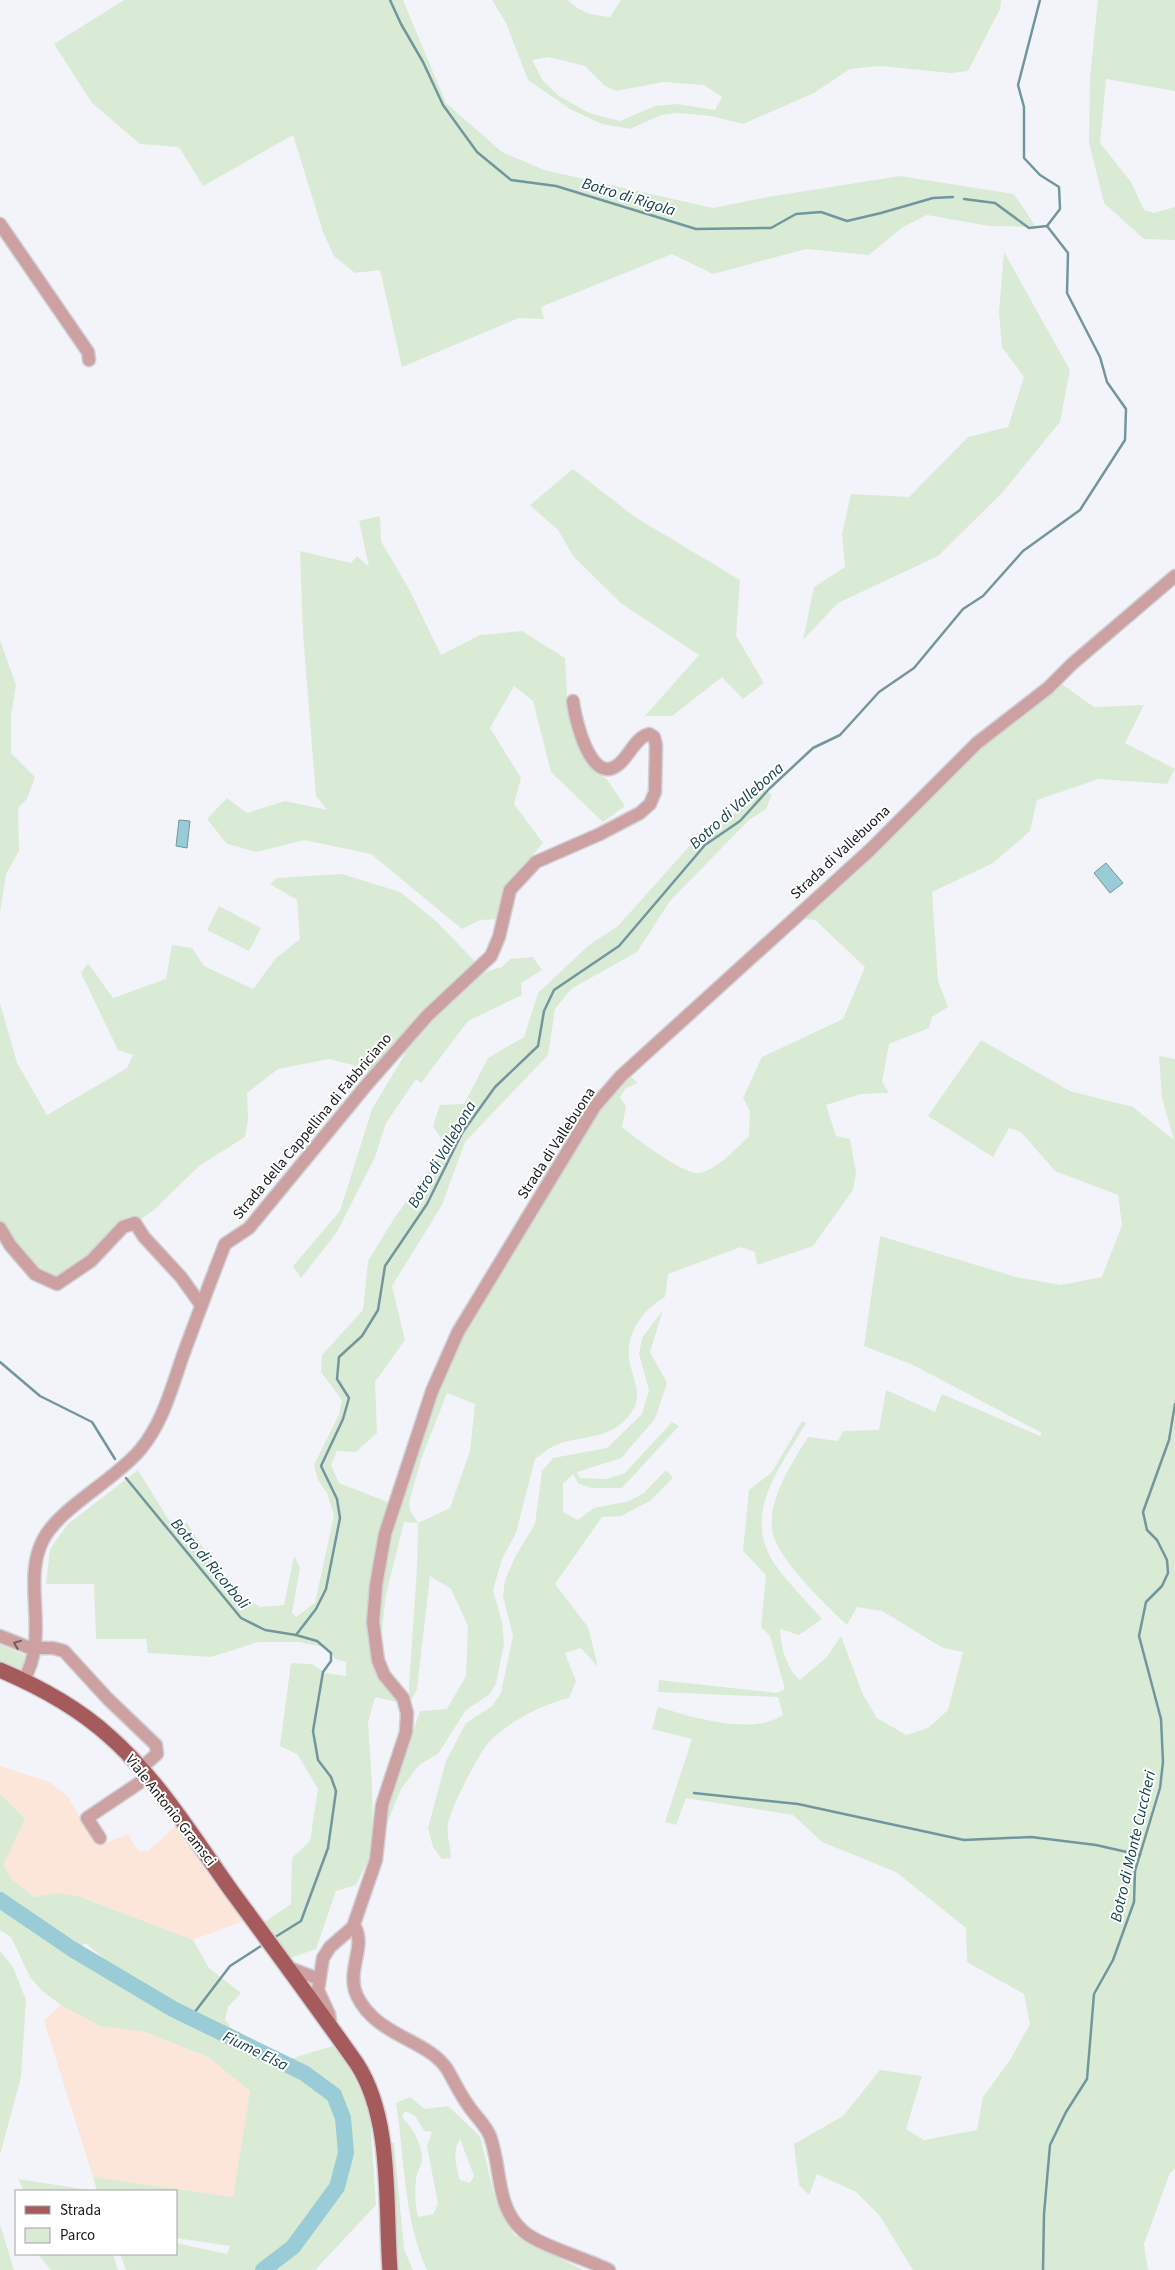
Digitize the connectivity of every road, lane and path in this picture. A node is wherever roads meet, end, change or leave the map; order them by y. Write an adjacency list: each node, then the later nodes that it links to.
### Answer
1 (0, 224): 2 (street)
2 (89, 360)
3 (1175, 576): 13 (street, Strada di Vallebuona)
4 (573, 701): 6 (street, Strada della Cappellina di Fabbriciano)
5 (0, 1228): 6 (street)
6 (201, 1305): 8 (street, Strada della Cappellina di Fabbriciano)
7 (0, 1636): 8 (street, one-way to 7)
8 (36, 1649): 10 (street, Strada della Cappellina di Fabbriciano); 11 (street)
9 (0, 1670): 10 (main road, Viale Antonio Gramsci)
10 (24, 1681): 11 (main road, Viale Antonio Gramsci)
11 (145, 1773): 12 (street); 14 (main road, Viale Antonio Gramsci)
12 (100, 1838)
13 (353, 1927): 15 (street); 18 (street)
14 (287, 1967): 15 (street); 16 (main road, Viale Antonio Gramsci)
15 (319, 1979): 16 (street)
16 (332, 2028): 17 (main road, Viale Antonio Gramsci)
17 (390, 2270)
18 (609, 2270)

